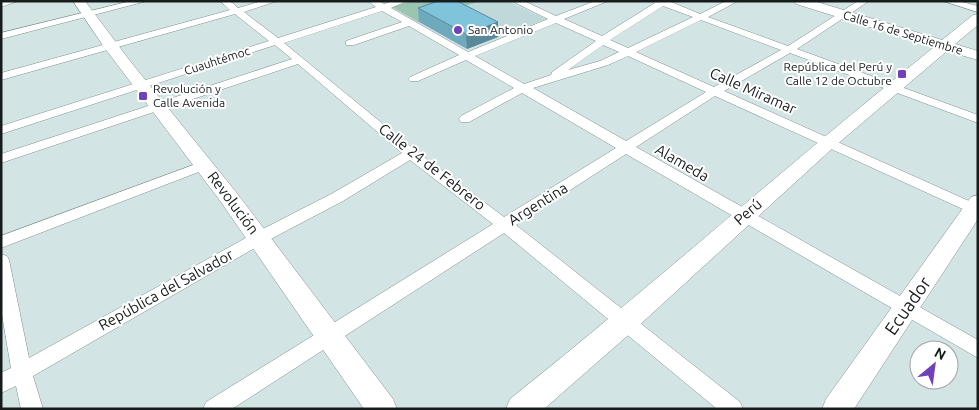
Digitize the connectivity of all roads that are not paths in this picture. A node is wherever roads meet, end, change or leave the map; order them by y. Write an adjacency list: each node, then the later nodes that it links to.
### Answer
1 (14, 1): 13 (street)
2 (143, 1): 15 (street)
3 (224, 1): 17 (street, Calle 24 de Febrero)
4 (273, 1): 17 (street)
5 (403, 1): 14 (street, Cuauhtémoc)
6 (516, 1): 21 (street, Calle Miramar)
7 (604, 1): 21 (street)
8 (734, 1): 19 (street)
9 (800, 1): 18 (street, Calle 16 de Septiembre)
10 (866, 1): 18 (street, Argentina)
11 (947, 1): 16 (street)
12 (661, 2): 19 (street); 25 (street)
13 (1, 4)
14 (377, 4): 22 (street, Alameda); 24 (street, Cuauhtémoc)
15 (83, 8): 23 (street); 27 (street, Revolución)
16 (978, 9)
17 (236, 11): 24 (street, Calle 24 de Febrero); 27 (street)
18 (844, 14): 28 (street, Calle 16 de Septiembre); 29 (street, Argentina)
19 (702, 18): 29 (street); 30 (street)
20 (978, 18): 28 (street, Perú)
21 (557, 20): 25 (street, Calle Miramar); 31 (street)
22 (410, 23): 26 (street); 31 (street, Alameda)
23 (1, 36)
24 (275, 41): 33 (street, Calle 24 de Febrero); 37 (street, Cuauhtémoc)
25 (602, 41): 30 (street, Calle Miramar); 35 (street)
26 (350, 44)
27 (110, 46): 34 (street); 37 (street, Revolución)
28 (944, 46): 32 (street, Calle 16 de Septiembre); 39 (street, Perú)
29 (788, 50): 39 (street); 40 (street, Argentina)
30 (628, 53): 35 (street); 40 (street, Calle Miramar)
31 (468, 56): 36 (street); 38 (street, Alameda)
32 (978, 56)
33 (300, 60): 41 (street); 47 (street, Calle 24 de Febrero)
34 (1, 77)
35 (553, 77): 38 (street)
36 (414, 79)
37 (143, 85): 41 (street, Revolución); 44 (street, Cuauhtémoc)
38 (522, 88): 42 (street); 46 (street, Alameda)
39 (893, 89): 43 (street); 45 (street, Perú)
40 (715, 92): 45 (street, Calle Miramar); 46 (street, Argentina)
41 (159, 107): 48 (street); 49 (street, Revolución)
42 (465, 118)
43 (978, 120)
44 (1, 130)
45 (828, 142): 50 (street, Calle Miramar); 51 (street, Perú)
46 (626, 149): 51 (street, Alameda); 52 (street, Argentina)
47 (412, 154): 52 (street, Calle 24 de Febrero); 53 (street, República del Salvador)
48 (1, 159)
49 (204, 165): 53 (street, Revolución); 54 (street)
50 (976, 207): 56 (street, Ecuador)
51 (743, 216): 56 (street, Alameda); 57 (street, Perú)
52 (505, 225): 57 (street, Calle 24 de Febrero); 58 (street, Argentina)
53 (259, 238): 58 (street, Revolución); 60 (street, República del Salvador)
54 (1, 242)
55 (1, 260): 60 (street)
56 (906, 309): 59 (street, Alameda); 67 (street, Ecuador)
57 (624, 322): 65 (street, Perú); 66 (street, Calle 24 de Febrero)
58 (329, 336): 63 (street, Argentina); 64 (street, Revolución)
59 (978, 350)
60 (22, 371): 61 (street, República del Salvador); 62 (street)
61 (1, 384)
62 (32, 409)
63 (213, 409)
64 (382, 409)
65 (521, 409)
66 (732, 409)
67 (838, 409)

